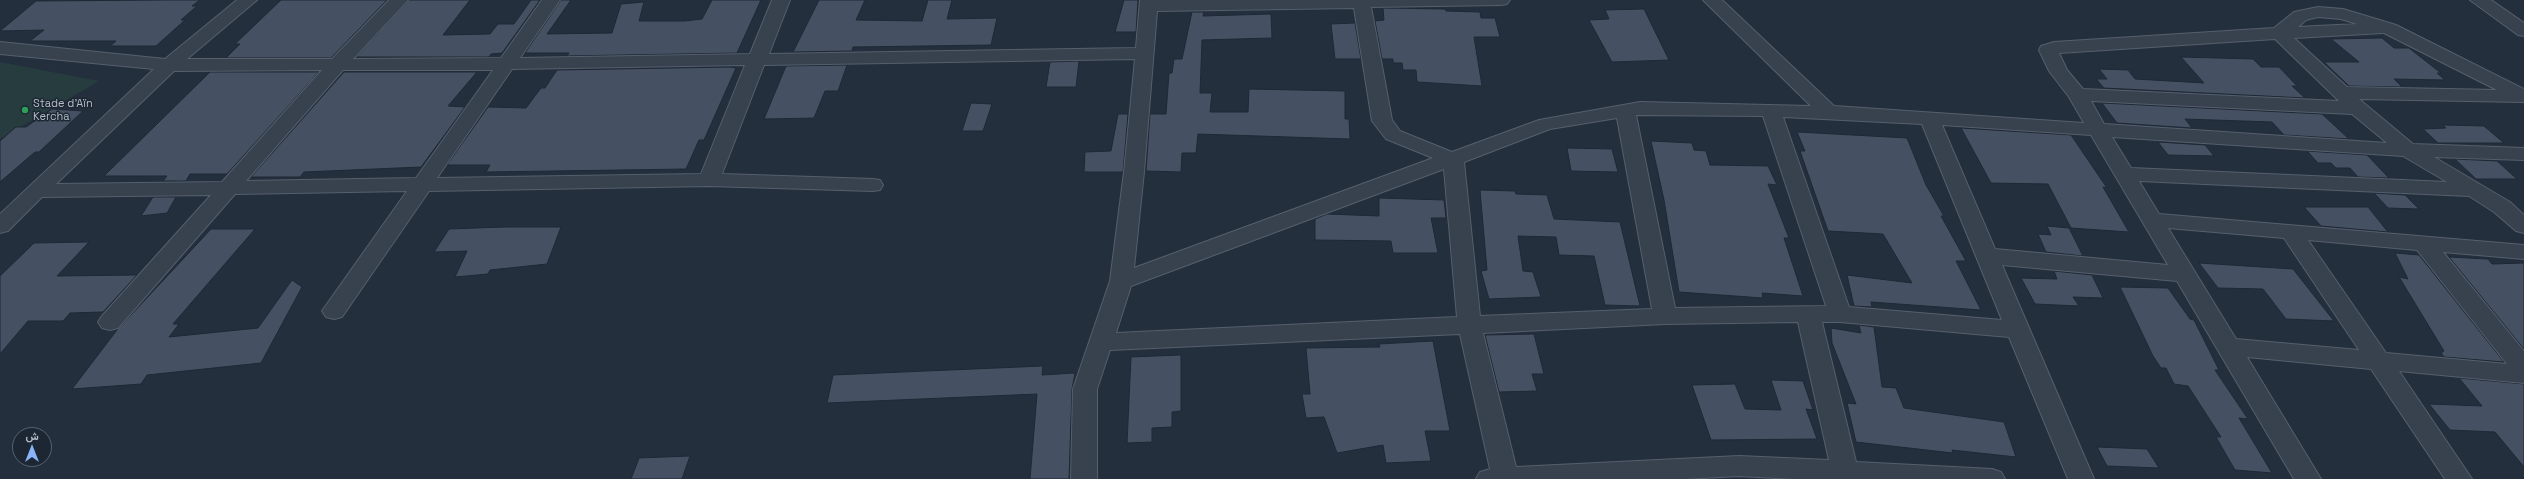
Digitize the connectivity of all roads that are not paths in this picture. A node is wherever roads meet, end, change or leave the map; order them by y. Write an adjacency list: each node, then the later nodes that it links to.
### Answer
1 (248, 0): 16 (street)
2 (399, 0): 17 (street)
3 (550, 0): 15 (street)
4 (781, 0): 14 (street)
5 (1501, 0): 8 (street)
6 (1712, 0): 24 (street)
7 (2479, 0): 10 (street)
8 (1361, 1): 9 (street); 29 (street)
9 (1149, 3): 13 (street)
10 (2524, 31)
11 (2279, 33): 18 (street); 19 (street); 20 (street)
12 (0, 48): 16 (street)
13 (1145, 54): 14 (street); 45 (street)
14 (757, 59): 15 (street); 31 (street)
15 (506, 64): 17 (street); 32 (street)
16 (169, 65): 17 (street); 36 (street)
17 (337, 65): 34 (street)
18 (2341, 93): 20 (street); 21 (street)
19 (2077, 95): 21 (street); 26 (street)
20 (2524, 97)
21 (2357, 108): 27 (street)
22 (1625, 110): 23 (street); 29 (street); 49 (street)
23 (1771, 110): 24 (street); 47 (street)
24 (1829, 112): 25 (street)
25 (1929, 118): 26 (street); 43 (street)
26 (2098, 129): 27 (street); 30 (street)
27 (2408, 150): 28 (street); 35 (street)
28 (2524, 154)
29 (1453, 159): 45 (street); 51 (street)
30 (2126, 174): 35 (street); 37 (street)
31 (709, 180): 32 (street); 33 (street)
32 (422, 185): 34 (street); 46 (street)
33 (873, 185)
34 (229, 189): 36 (street); 50 (street)
35 (2474, 190): 39 (street)
36 (37, 191): 38 (street)
37 (2151, 220): 40 (street); 44 (street)
38 (0, 226)
39 (2524, 226)
40 (2291, 232): 41 (street); 55 (street)
41 (2424, 244): 42 (street); 56 (street)
42 (2524, 252)
43 (1988, 256): 44 (street); 52 (street)
44 (2184, 274): 54 (street)
45 (1121, 281): 53 (street)
46 (334, 311)
47 (1840, 314): 48 (street); 52 (street)
48 (1808, 315): 49 (street); 58 (street)
49 (1665, 316): 51 (street)
50 (110, 322)
51 (1469, 323): 53 (street); 62 (street)
52 (2019, 330): 64 (street)
53 (1101, 342): 61 (street)
54 (2228, 347): 55 (street); 65 (street)
55 (2379, 361): 57 (street); 66 (street)
56 (2524, 368)
57 (2524, 374)
58 (1845, 471): 59 (street); 60 (street)
59 (1712, 473): 62 (street)
60 (1916, 477): 63 (street)
61 (1084, 479)
62 (1500, 479)
63 (1992, 479)
64 (2081, 479)
65 (2308, 479)
66 (2459, 479)

